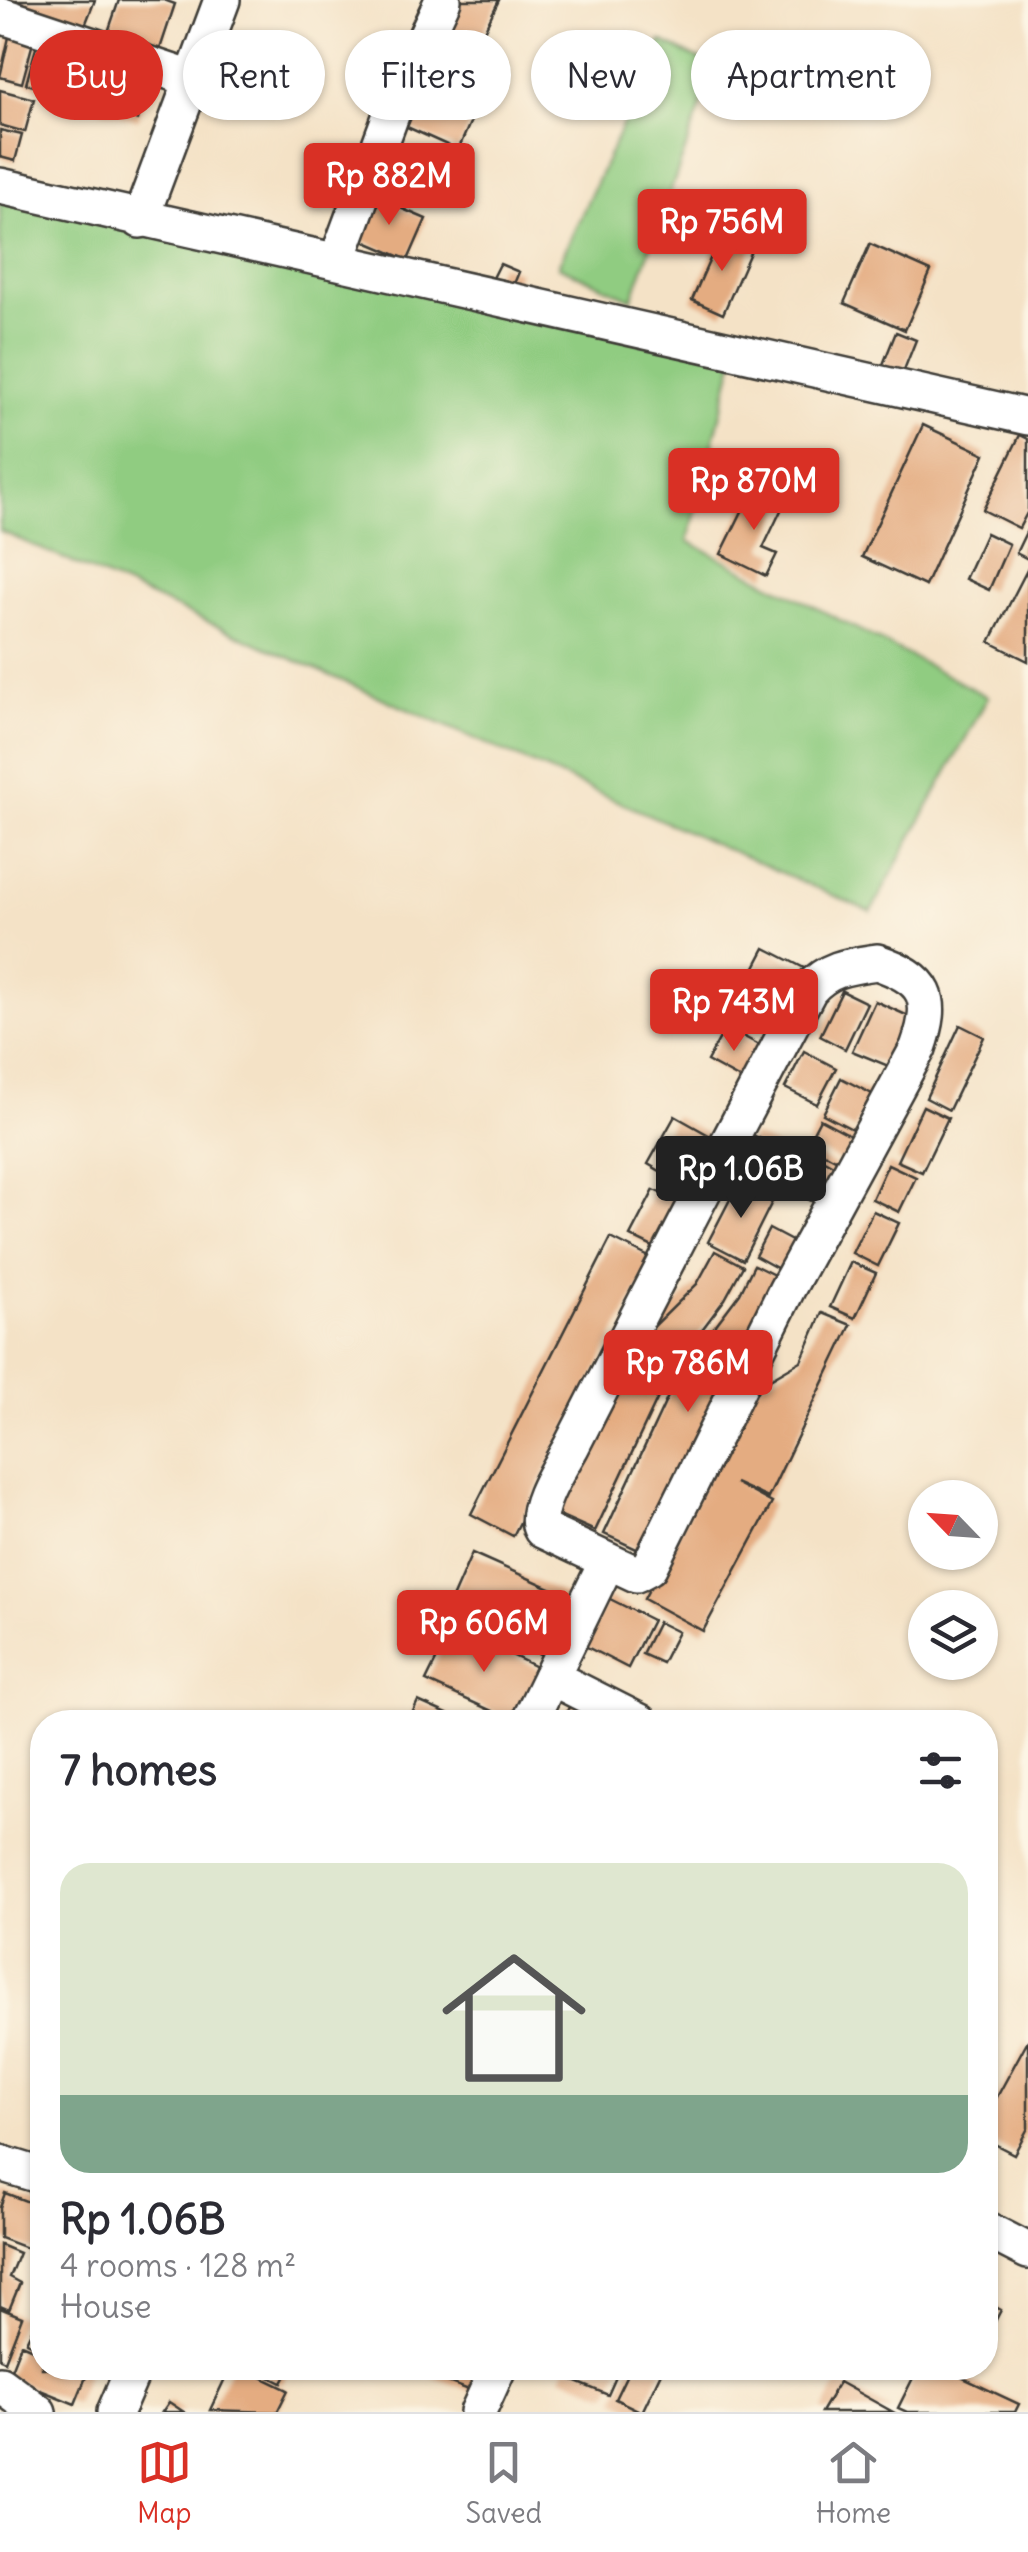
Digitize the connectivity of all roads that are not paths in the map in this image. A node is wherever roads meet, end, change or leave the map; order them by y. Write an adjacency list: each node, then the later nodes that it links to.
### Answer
1 (222, 0): 4 (street)
2 (443, 0): 9 (street)
3 (0, 15): 5 (street)
4 (211, 30)
5 (183, 76)
6 (183, 103): 8 (street)
7 (0, 186): 8 (street)
8 (140, 220): 9 (street)
9 (337, 261): 10 (street)
10 (1028, 417)
11 (607, 1562): 11 (street); 12 (street)
12 (551, 1677): 13 (street); 14 (street)
13 (536, 1710)
14 (616, 1710)
15 (0, 2163): 16 (street)
16 (30, 2172)
17 (998, 2235): 18 (street)
18 (1028, 2250)
19 (129, 2380): 23 (street)
20 (493, 2380): 24 (street)
21 (0, 2384): 22 (street)
22 (38, 2412)
23 (115, 2412)
24 (478, 2412)

